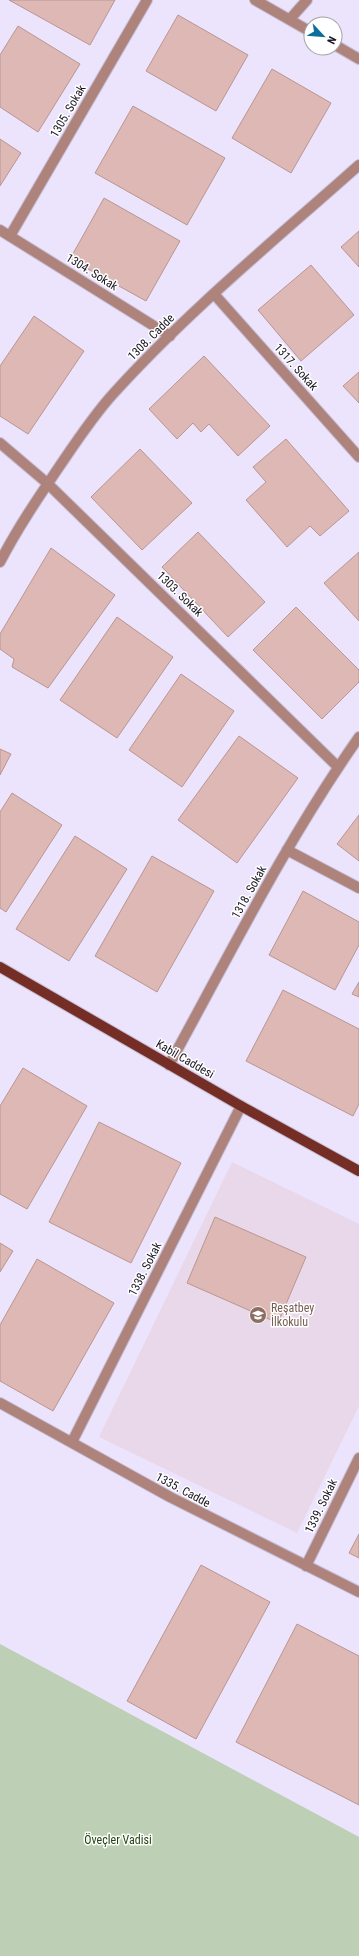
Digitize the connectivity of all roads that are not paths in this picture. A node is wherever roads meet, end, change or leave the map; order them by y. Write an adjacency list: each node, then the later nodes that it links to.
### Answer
1 (147, 0): 10 (street, 1305. Sokak)
2 (255, 0): 4 (street)
3 (307, 0): 4 (street)
4 (290, 19): 5 (street)
5 (303, 27)
6 (343, 50): 7 (street)
7 (359, 59)
8 (359, 165): 11 (street, 1308. Cadde)
9 (0, 230): 10 (street, 1304. Sokak)
10 (10, 236): 12 (street, 1304. Sokak)
11 (214, 294): 12 (street, 1308. Cadde); 14 (street, 1317. Sokak)
12 (170, 336): 15 (street, 1308. Cadde)
13 (0, 443): 15 (street, 1303. Sokak)
14 (359, 457)
15 (47, 483): 16 (street, 1308. Cadde); 18 (street, 1303. Sokak)
16 (0, 562)
17 (359, 737): 18 (street, 1318. Sokak)
18 (338, 767): 19 (street, 1318. Sokak)
19 (287, 850): 20 (street); 22 (street, 1318. Sokak)
20 (359, 888)
21 (0, 967): 22 (main road, Kabil Caddesi)
22 (169, 1065): 23 (main road, Kabil Caddesi)
23 (241, 1106): 24 (main road, Kabil Caddesi); 26 (street, 1338. Sokak)
24 (359, 1171)
25 (0, 1402): 26 (street, 1335. Cadde)
26 (72, 1442): 28 (street, 1335. Cadde)
27 (359, 1458): 28 (street, 1339. Sokak)
28 (306, 1566): 29 (street, 1335. Cadde)
29 (359, 1592)

